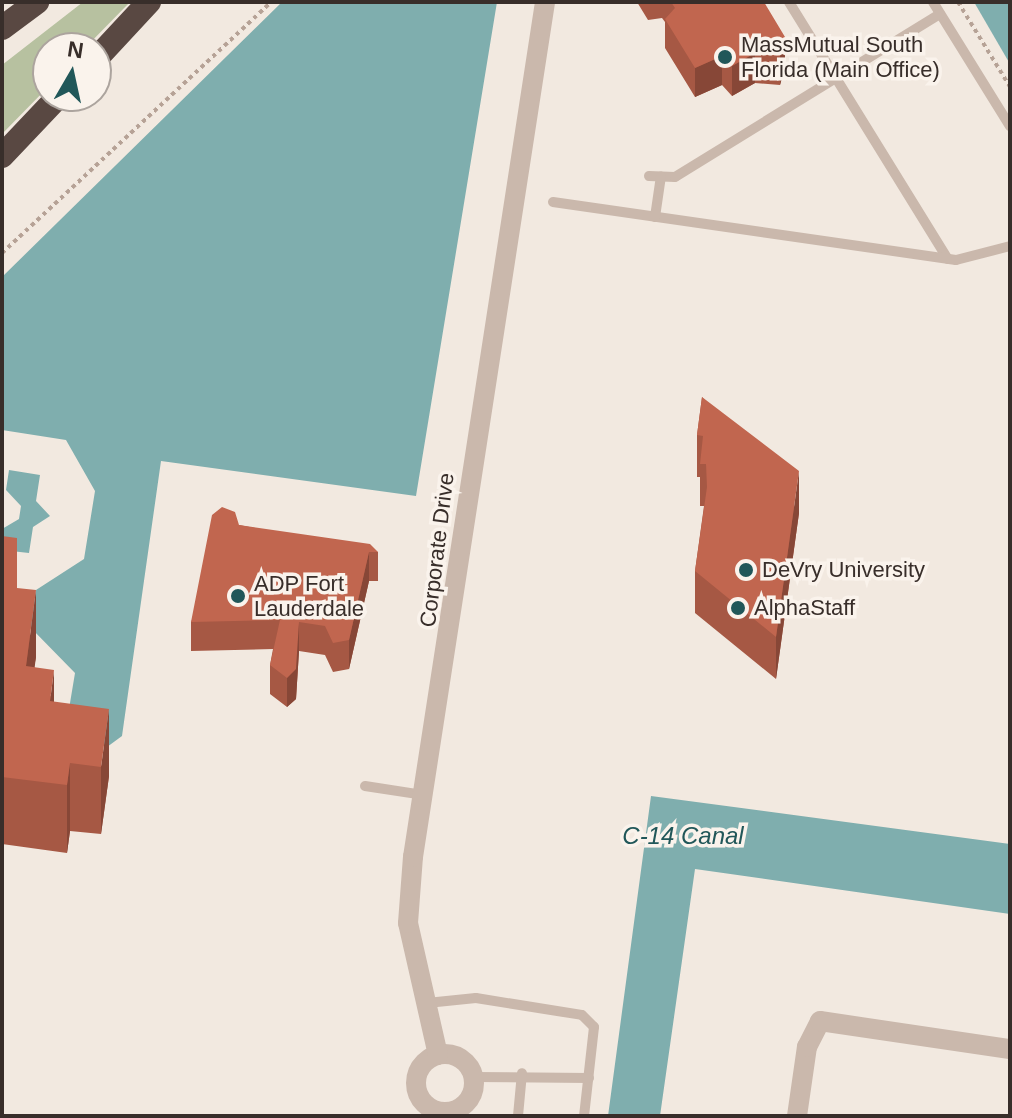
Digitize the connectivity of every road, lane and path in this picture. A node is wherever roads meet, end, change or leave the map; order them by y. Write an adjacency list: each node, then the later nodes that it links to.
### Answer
1 (37, 2): 9 (highway)
2 (149, 2): 10 (highway)
3 (271, 2): 21 (path)
4 (545, 2): 24 (street, Corporate Drive)
5 (789, 2): 11 (lane)
6 (933, 2): 8 (lane)
7 (958, 2): 12 (path)
8 (940, 14): 11 (lane); 14 (lane)
9 (2, 28)
10 (112, 42)
11 (837, 81): 17 (lane); 22 (lane)
12 (1010, 87)
13 (44, 112): 15 (highway)
14 (1010, 126)
15 (2, 156)
16 (649, 176): 17 (lane)
17 (661, 176): 19 (lane)
18 (553, 202): 19 (lane)
19 (655, 217): 22 (lane)
20 (1010, 246): 22 (lane)
21 (2, 253)
22 (948, 259)
23 (365, 786): 24 (lane)
24 (424, 795): 25 (street, Corporate Drive)
25 (427, 1003): 27 (street, Corporate Drive); 30 (lane)
26 (1010, 1049): 35 (street)
27 (438, 1055): 29 (street); 32 (street)
28 (522, 1073): 29 (lane); 30 (lane); 33 (lane)
29 (474, 1077): 31 (street)
30 (589, 1078): 34 (lane)
31 (469, 1109): 32 (street)
32 (443, 1114)
33 (518, 1116)
34 (584, 1116)
35 (797, 1116)

